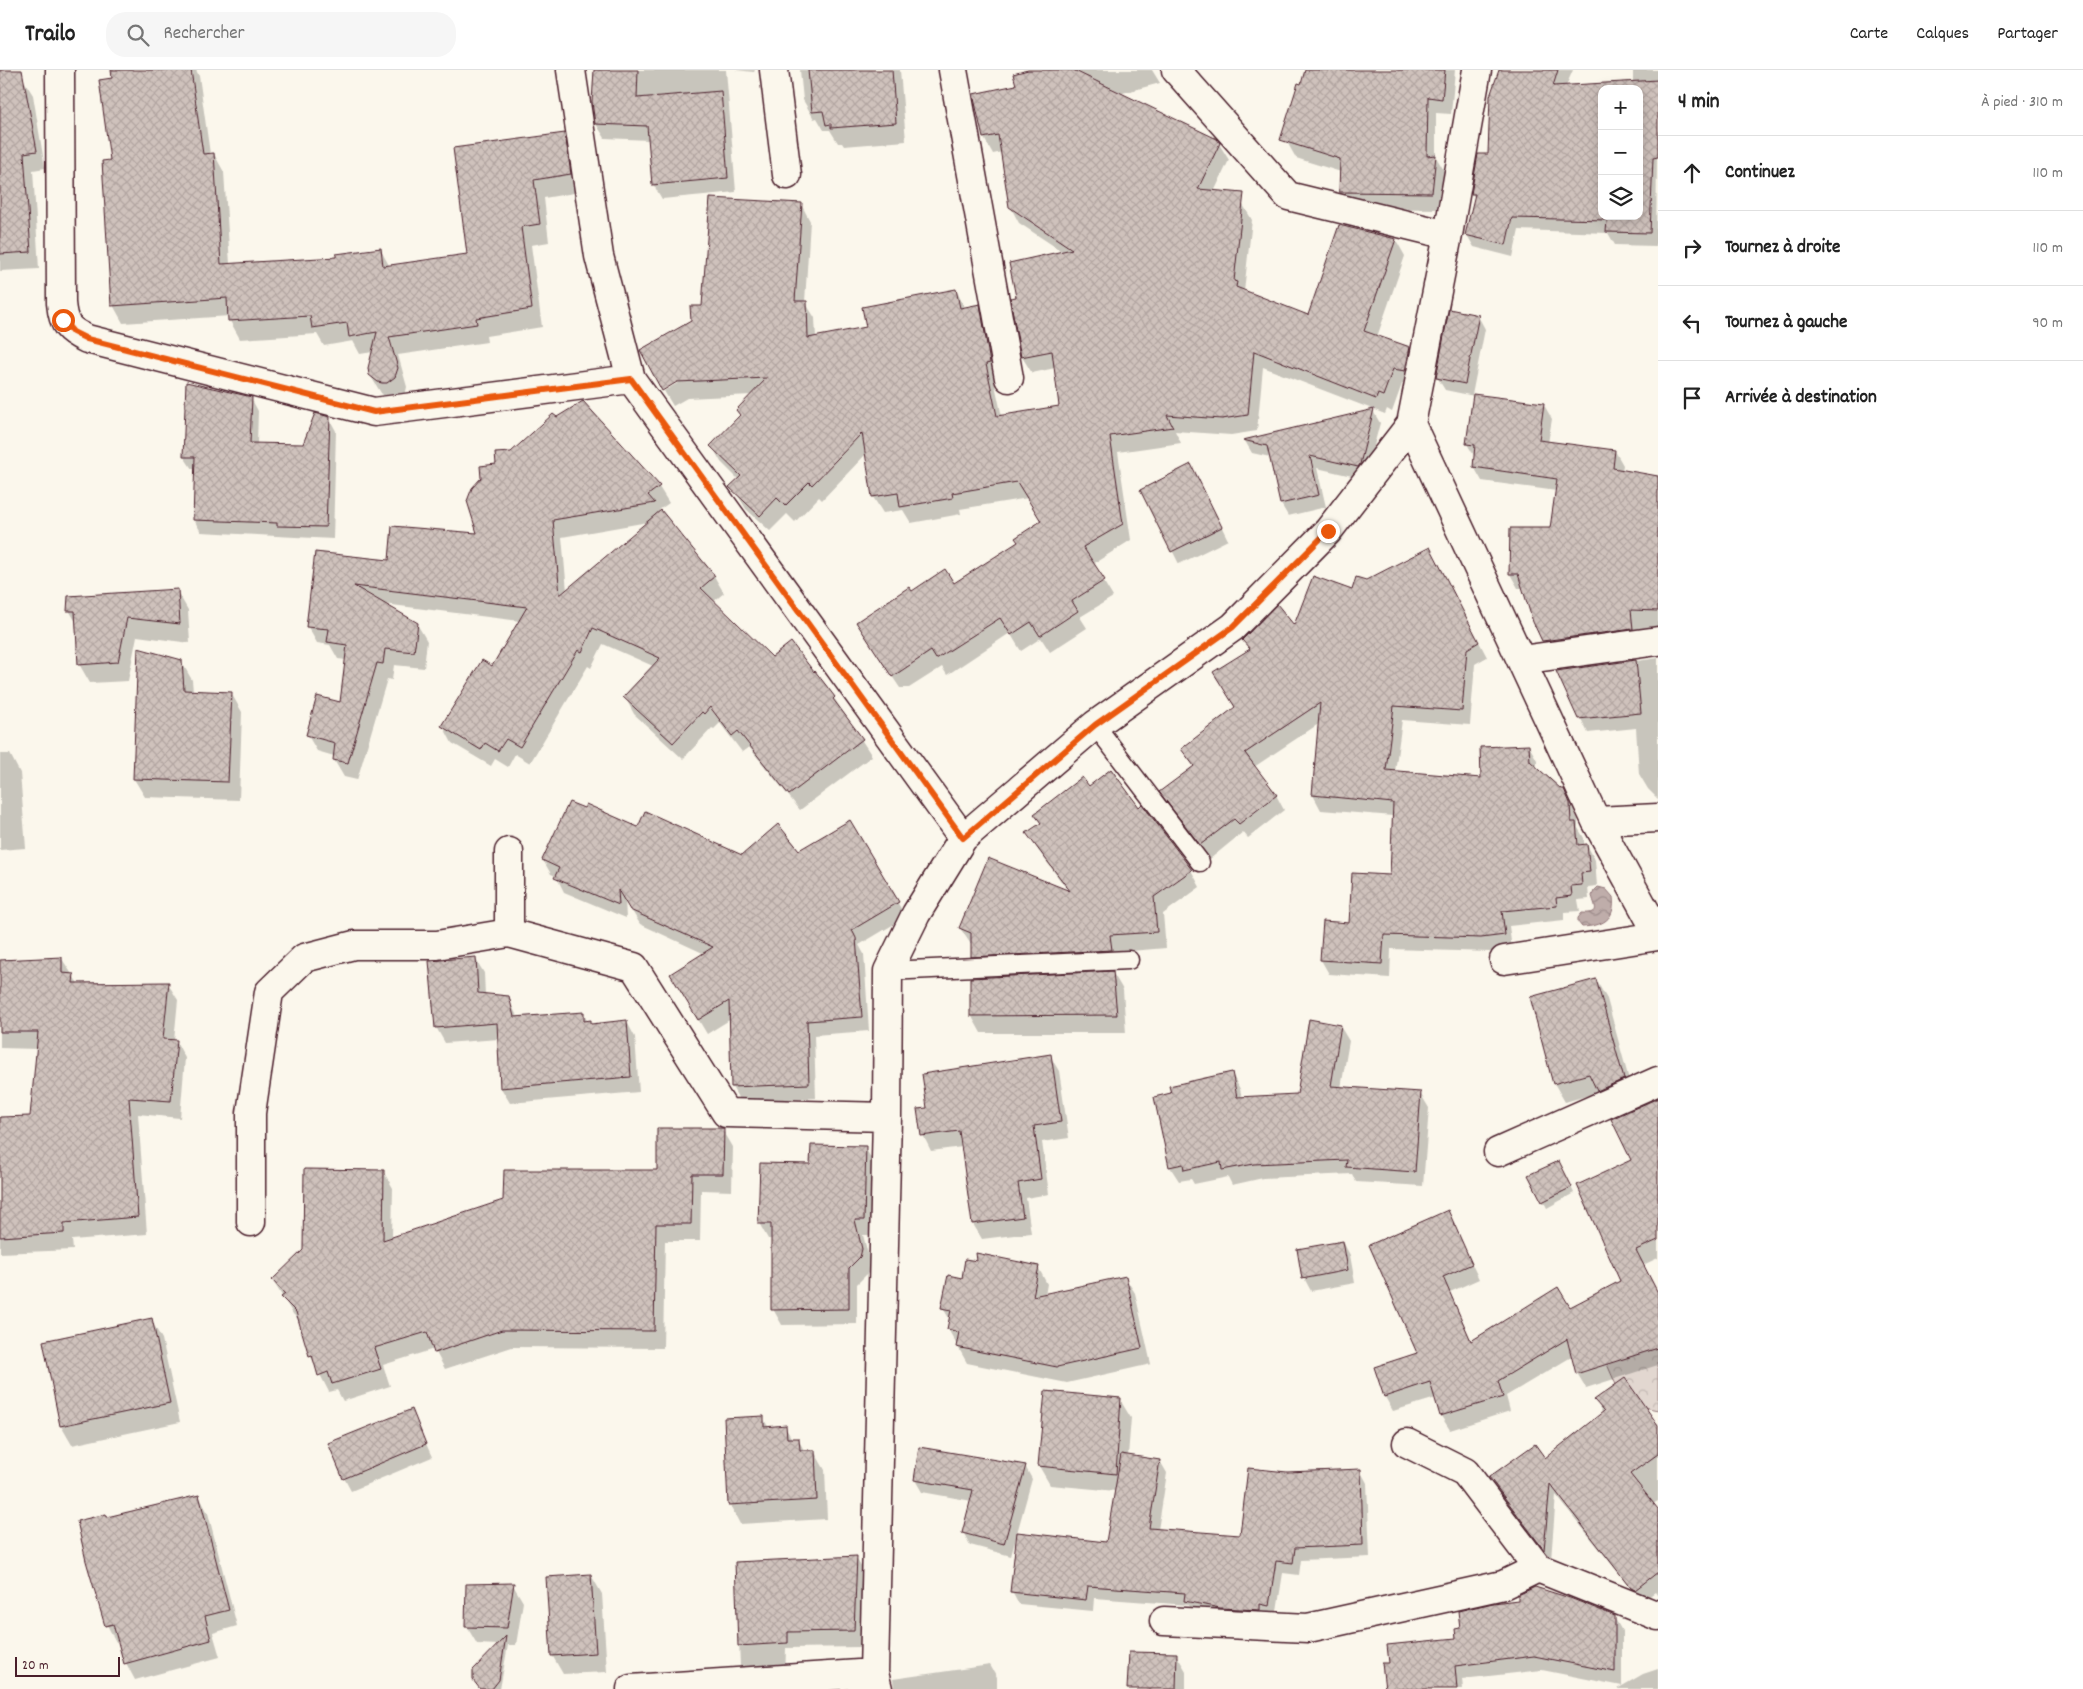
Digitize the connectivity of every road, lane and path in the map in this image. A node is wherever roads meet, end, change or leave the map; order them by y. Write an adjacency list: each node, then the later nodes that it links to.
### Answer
1 (60, 70): 10 (street)
2 (571, 70): 10 (street)
3 (774, 70): 7 (street)
4 (953, 70): 9 (street)
5 (1176, 70): 8 (street)
6 (1477, 70): 8 (street)
7 (787, 175)
8 (1448, 235): 11 (street)
9 (1009, 378)
10 (631, 379): 17 (street)
11 (1411, 424): 13 (street); 14 (street)
12 (1658, 641): 13 (street)
13 (1521, 660): 16 (street)
14 (1095, 725): 17 (street); 19 (lane)
15 (1658, 818): 16 (street)
16 (1596, 821): 21 (street)
17 (963, 838): 24 (street)
18 (509, 852): 20 (street)
19 (1200, 862)
20 (509, 933): 26 (street); 28 (street)
21 (1658, 935): 23 (street)
22 (1129, 960): 24 (lane)
23 (1504, 960)
24 (888, 971): 26 (street)
25 (1658, 1081): 27 (street)
26 (887, 1117): 33 (street)
27 (1498, 1152)
28 (251, 1222)
29 (1407, 1443): 30 (street)
30 (1538, 1568): 31 (street); 32 (street)
31 (1658, 1617)
32 (1164, 1621)
33 (876, 1681): 34 (street)
34 (631, 1689)

